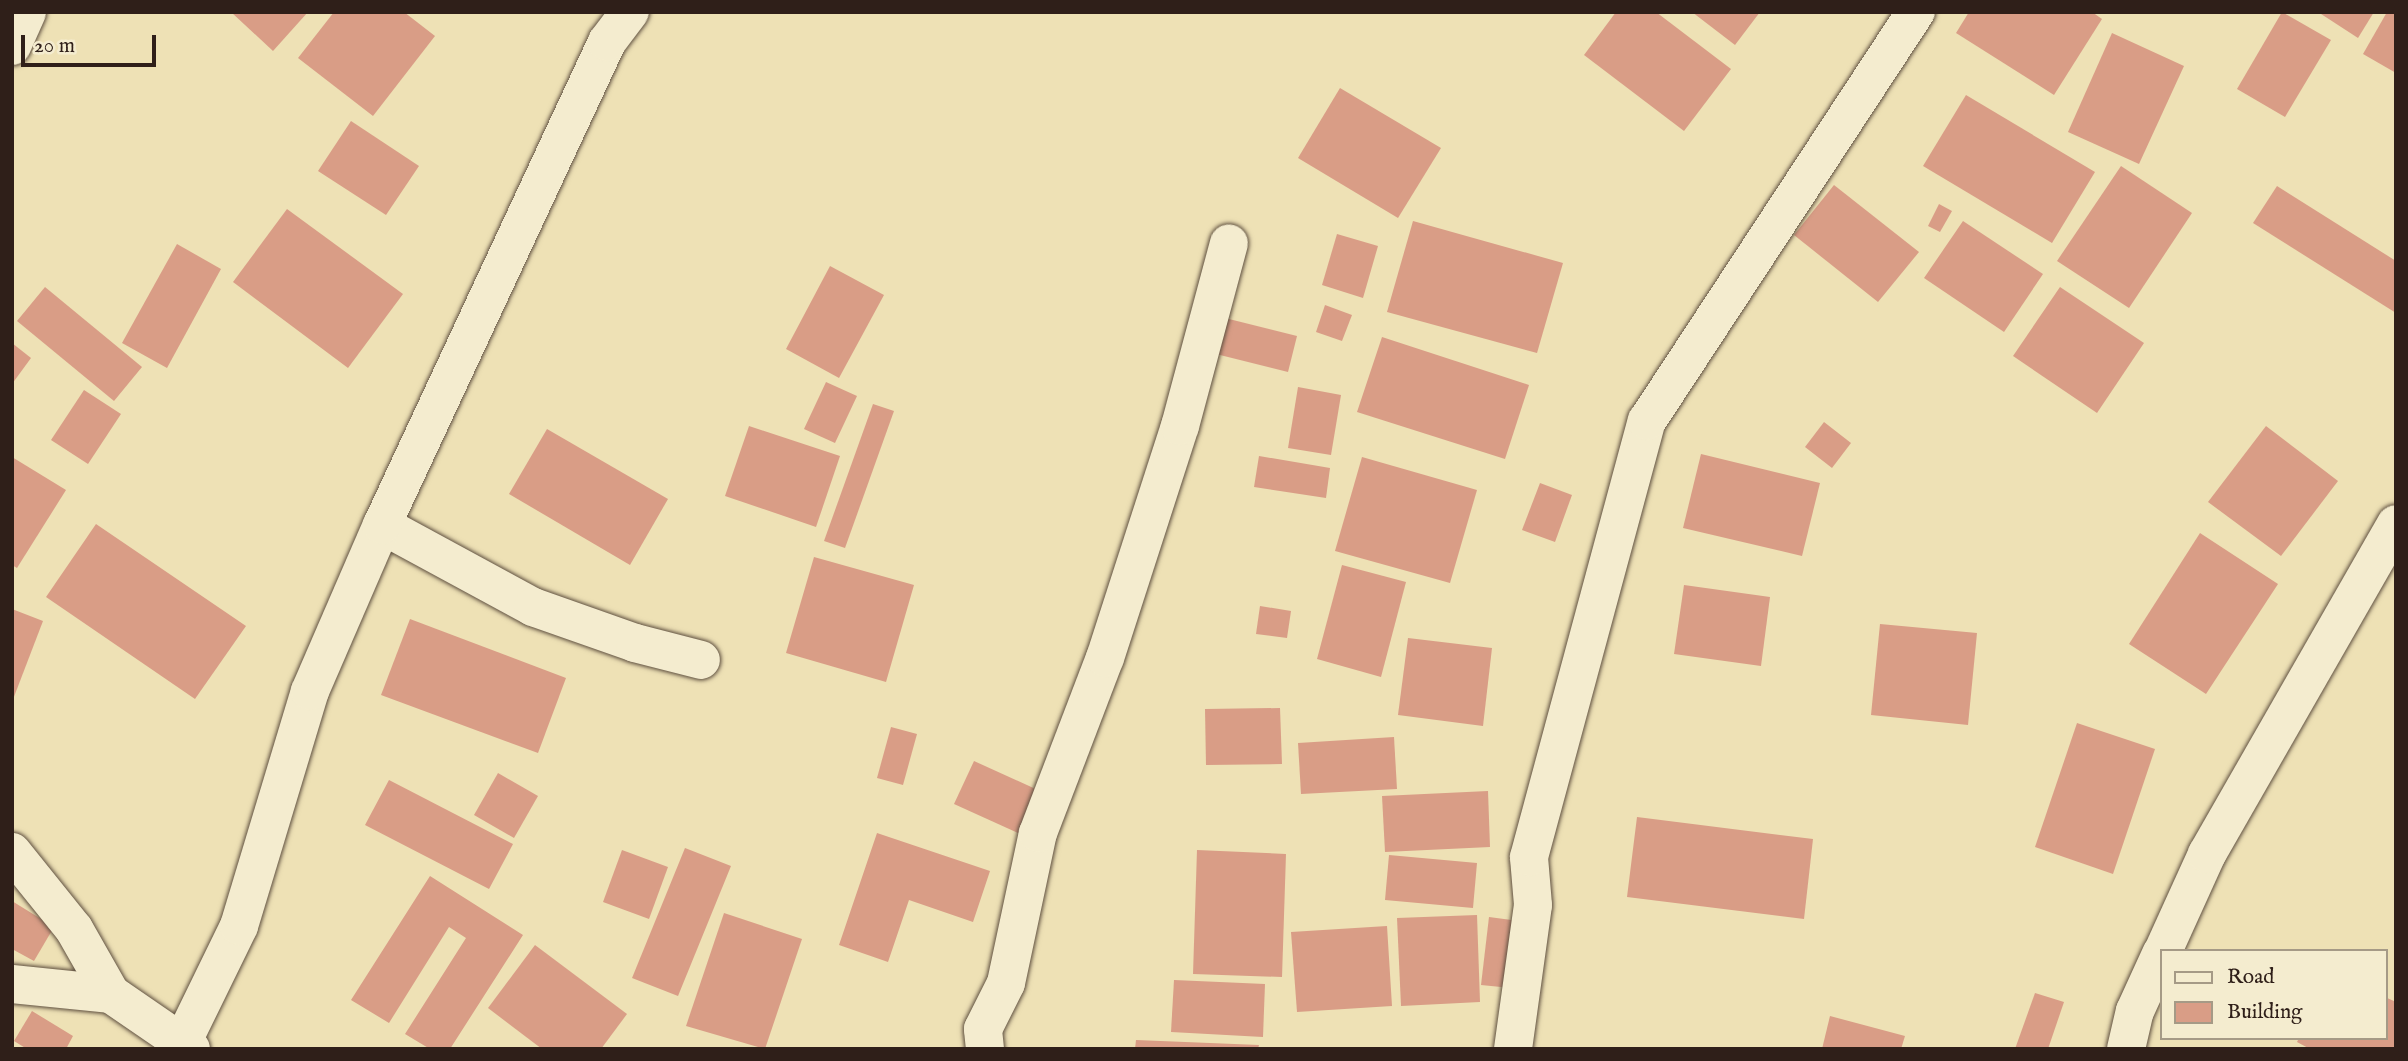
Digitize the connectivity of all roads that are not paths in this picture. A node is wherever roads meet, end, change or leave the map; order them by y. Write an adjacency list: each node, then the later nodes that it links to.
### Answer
1 (27, 12): 4 (street)
2 (630, 12): 7 (street)
3 (1916, 12): 16 (street)
4 (12, 46)
5 (1229, 243): 15 (street)
6 (2396, 524): 10 (street)
7 (382, 525): 8 (street); 14 (street)
8 (701, 660)
9 (12, 852): 13 (street)
10 (2163, 949)
11 (2160, 956): 17 (street)
12 (12, 984): 13 (street)
13 (111, 994): 14 (street)
14 (186, 1046)
15 (985, 1049)
16 (1513, 1049)
17 (2126, 1049)

